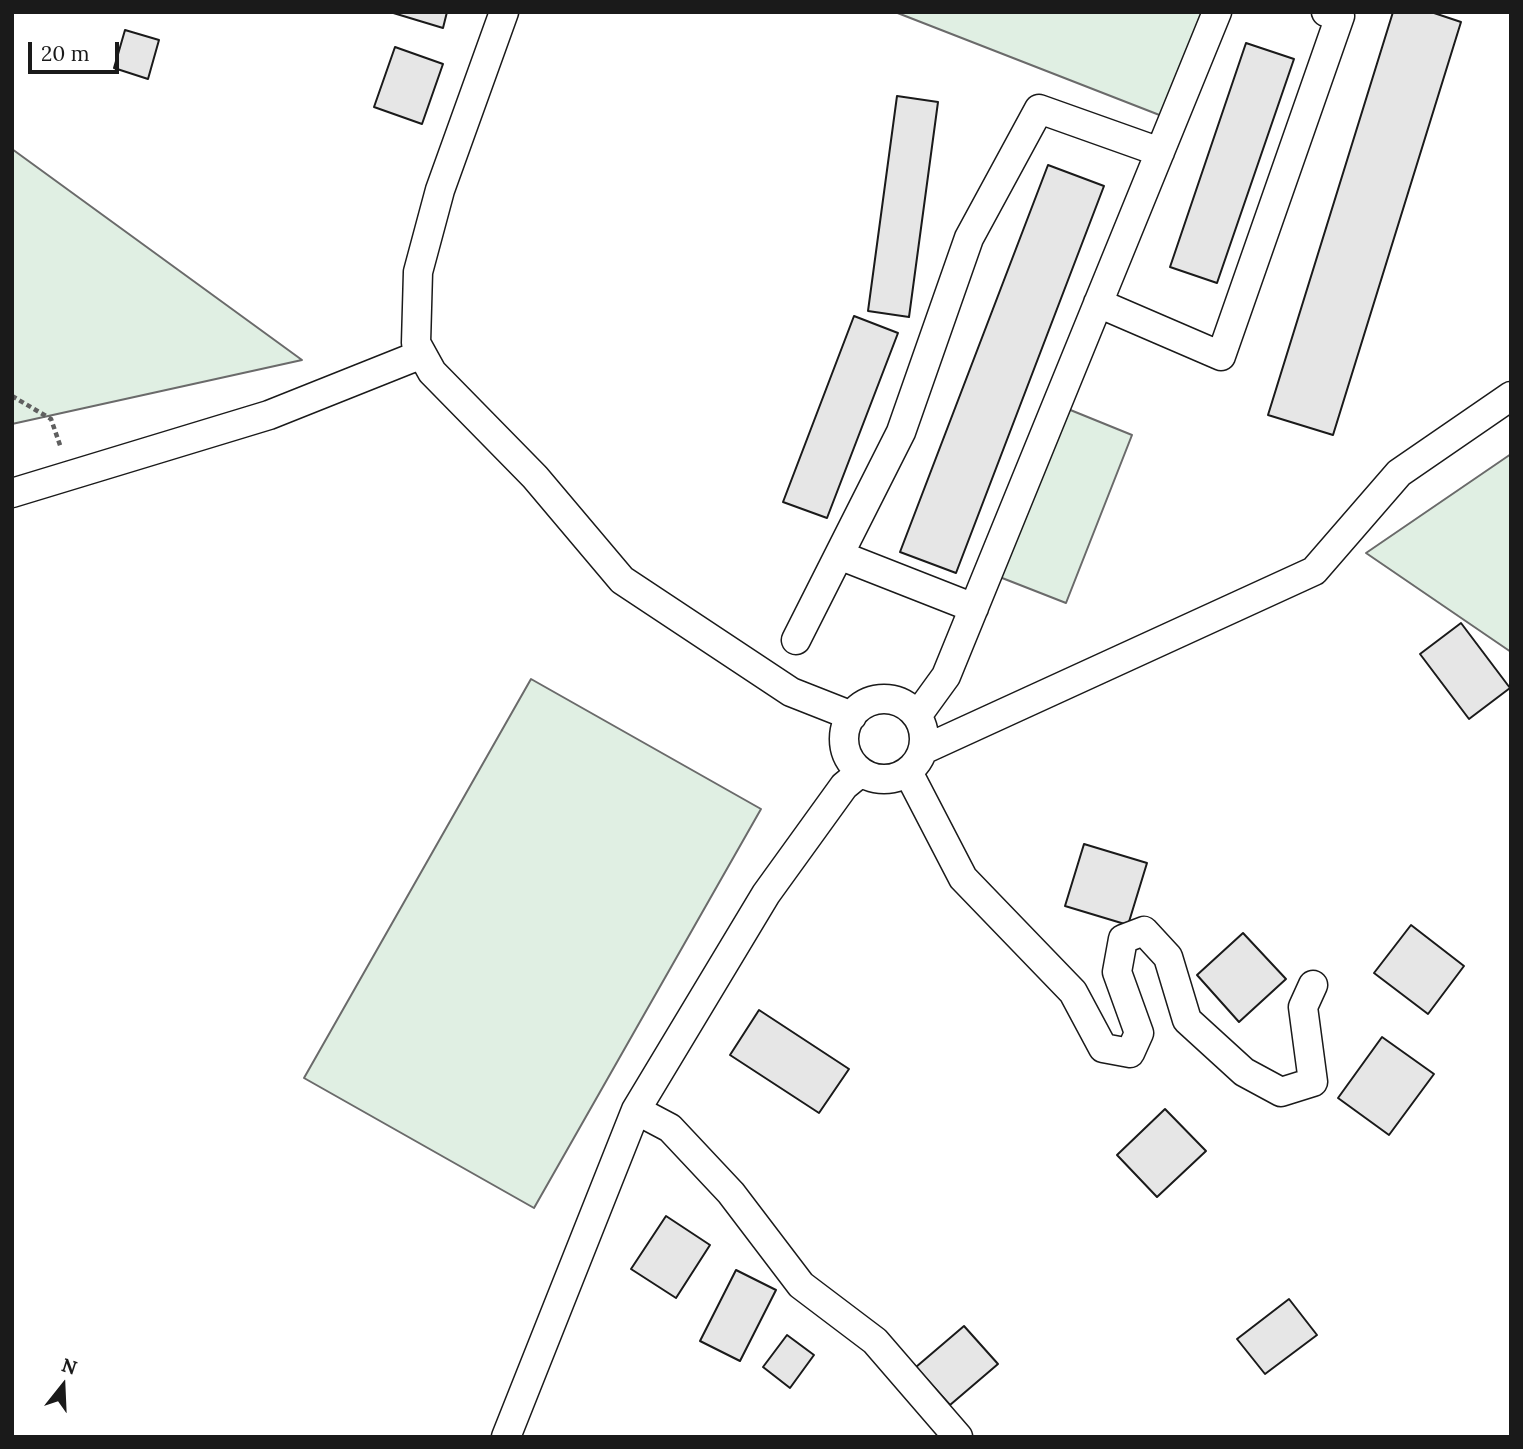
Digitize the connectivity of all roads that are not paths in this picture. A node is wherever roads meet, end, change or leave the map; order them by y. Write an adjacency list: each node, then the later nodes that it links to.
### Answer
1 (504, 12): 6 (street)
2 (1217, 12): 4 (street)
3 (1326, 12): 5 (street)
4 (1160, 152): 5 (street); 9 (street)
5 (1098, 303): 10 (street)
6 (422, 354): 8 (street); 12 (street)
7 (1511, 396): 14 (street)
8 (12, 494)
9 (839, 555): 10 (street); 11 (street)
10 (974, 608): 13 (street)
11 (796, 640)
12 (852, 716): 13 (street); 15 (street)
13 (917, 716): 14 (street)
14 (916, 761): 15 (street); 16 (street)
15 (861, 772): 17 (street)
16 (1313, 985)
17 (636, 1110): 18 (street); 19 (street)
18 (506, 1437)
19 (958, 1437)

